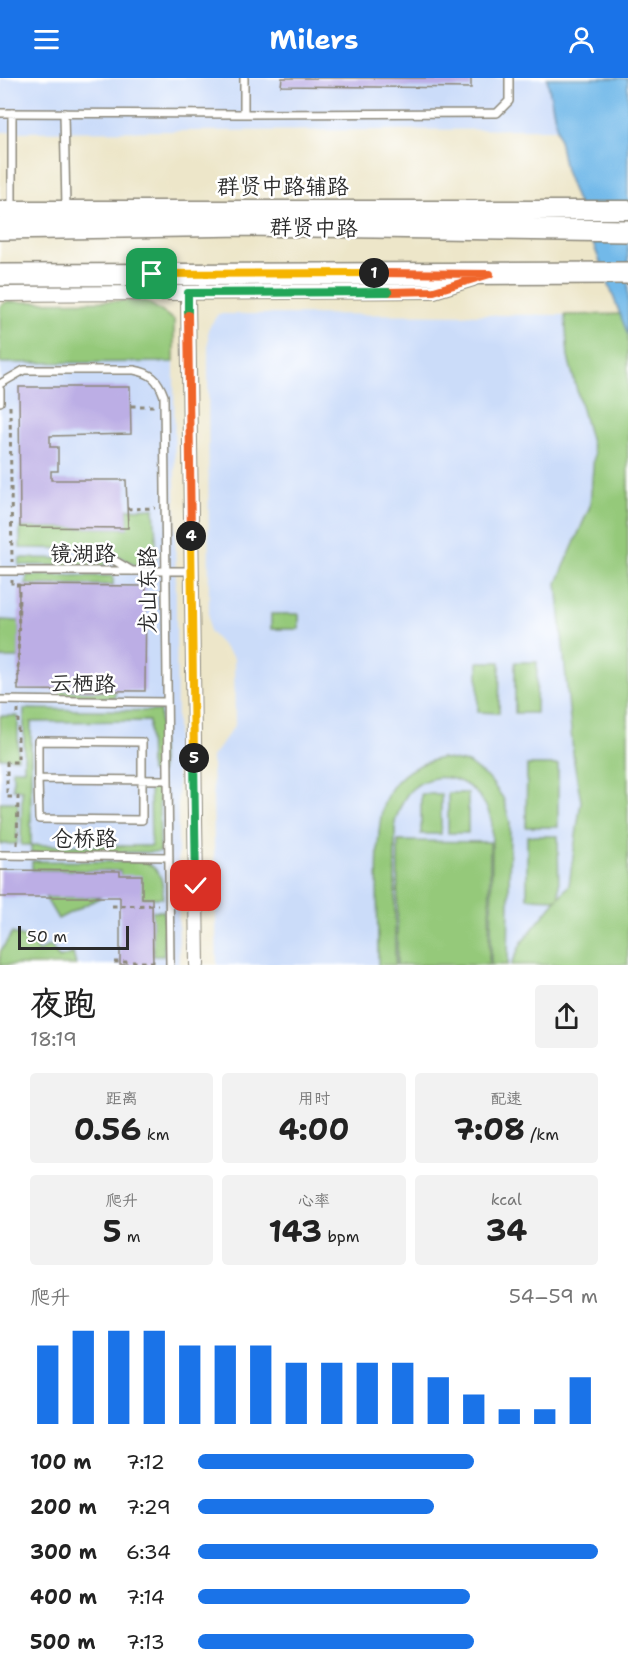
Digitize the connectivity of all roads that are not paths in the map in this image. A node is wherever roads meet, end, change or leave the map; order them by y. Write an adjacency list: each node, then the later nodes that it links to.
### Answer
1 (244, 78): 6 (lane)
2 (509, 78): 6 (lane)
3 (0, 113): 4 (lane)
4 (12, 113): 5 (lane); 7 (lane)
5 (64, 113): 6 (lane); 8 (lane)
6 (244, 114)
7 (6, 210): 8 (main road, 群贤中路辅路)
8 (66, 210): 9 (main road, 群贤中路辅路)
9 (628, 210)
10 (0, 229): 11 (main road, 群贤中路)
11 (628, 231)
12 (628, 273): 13 (main road, 群贤中路)
13 (490, 274): 14 (main road, 群贤中路); 15 (street)
14 (0, 275)
15 (188, 293): 16 (street); 24 (street)
16 (0, 294)
17 (0, 384): 23 (lane, 龙山东路)
18 (0, 390): 19 (lane)
19 (0, 402)
20 (87, 556): 22 (lane)
21 (0, 571): 22 (lane, 镜湖路)
22 (133, 571): 23 (lane, 镜湖路)
23 (165, 571): 24 (lane, 镜湖路); 26 (lane, 龙山东路)
24 (191, 571): 33 (street)
25 (0, 700): 26 (lane, 云栖路)
26 (166, 702): 29 (lane, 龙山东路)
27 (38, 779): 28 (lane); 28 (lane); 28 (lane)
28 (142, 780): 29 (lane)
29 (167, 780): 31 (lane, 龙山东路)
30 (0, 855): 31 (lane, 仓桥路)
31 (169, 856): 32 (lane, 龙山东路)
32 (170, 963)
33 (197, 965)

